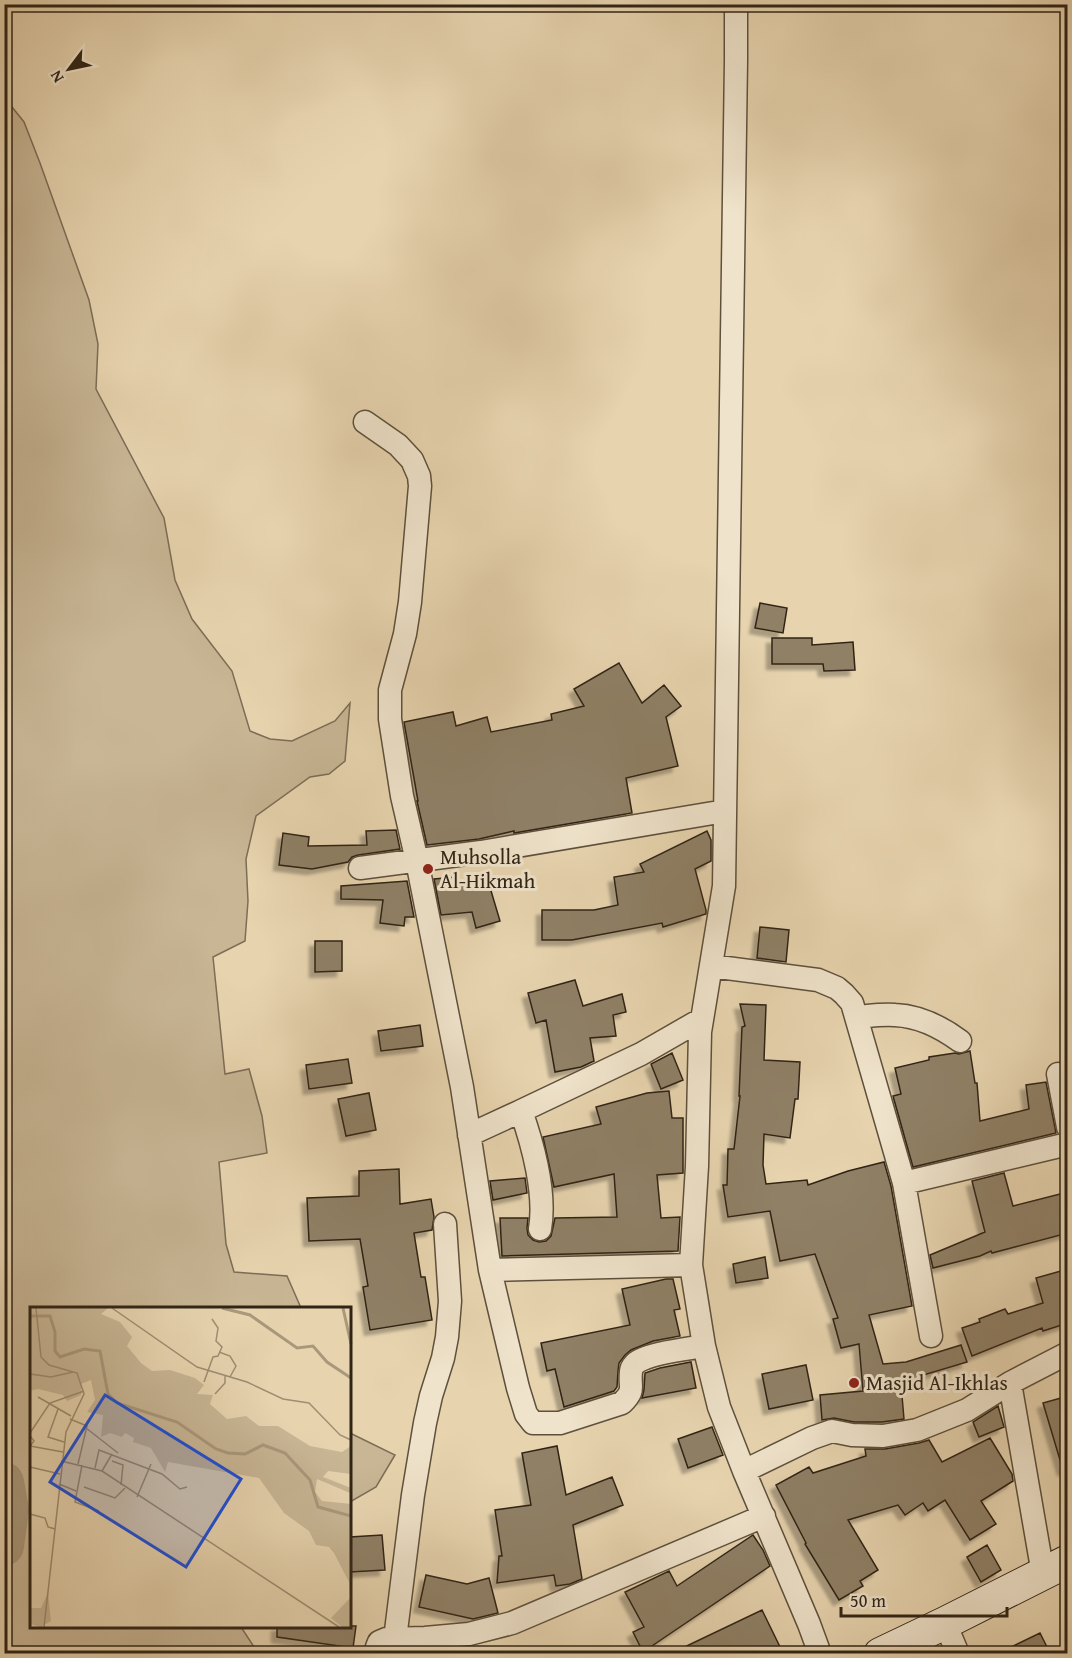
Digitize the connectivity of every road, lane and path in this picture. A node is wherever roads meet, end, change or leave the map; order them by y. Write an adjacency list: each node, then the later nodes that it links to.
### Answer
1 (736, 4): 3 (street)
2 (365, 422): 4 (street)
3 (725, 811): 4 (street); 6 (street)
4 (417, 861): 5 (street); 13 (street)
5 (360, 868)
6 (711, 966): 7 (street); 8 (street)
7 (857, 1017): 9 (street); 15 (street)
8 (702, 1019): 11 (street); 18 (street)
9 (960, 1041)
10 (1059, 1074): 12 (street)
11 (521, 1112): 13 (street); 17 (street)
12 (1068, 1127)
13 (469, 1135): 19 (street)
14 (1068, 1144): 15 (street)
15 (904, 1183): 20 (street)
16 (445, 1224): 28 (street)
17 (540, 1229)
18 (691, 1265): 19 (street); 21 (street)
19 (490, 1270): 21 (street)
20 (931, 1336)
21 (704, 1346): 24 (street)
22 (1068, 1353): 23 (street)
23 (1010, 1383): 24 (street); 26 (street)
24 (744, 1471): 25 (street)
25 (764, 1516): 28 (street); 30 (street)
26 (1055, 1568): 27 (street)
27 (945, 1623): 31 (street); 32 (street)
28 (395, 1639): 29 (street)
29 (377, 1653)
30 (820, 1653)
31 (880, 1653)
32 (958, 1653)

